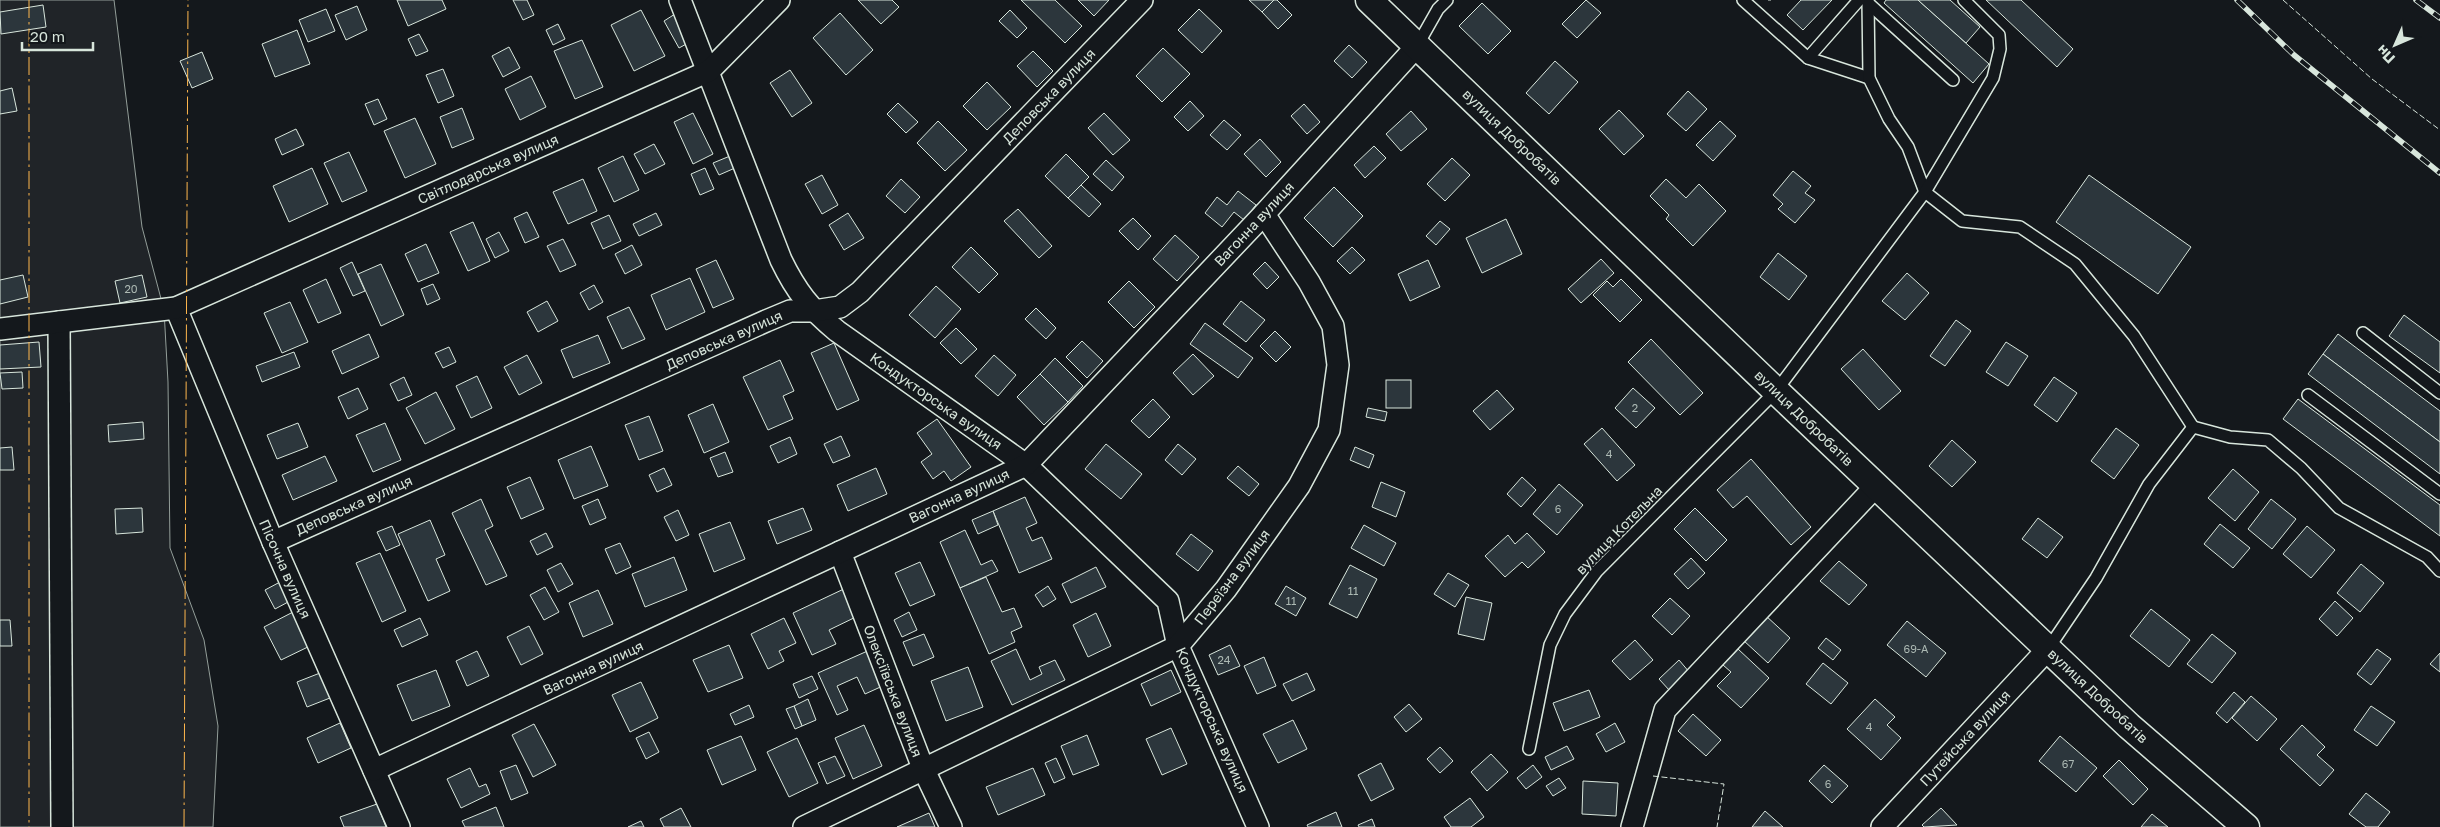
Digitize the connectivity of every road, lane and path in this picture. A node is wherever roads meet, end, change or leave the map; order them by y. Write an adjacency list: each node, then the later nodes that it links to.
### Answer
1 (680, 0): 11 (street, Кондукторська вулиця)
2 (779, 0): 11 (street, Світлодарська вулиця)
3 (1142, 0): 17 (street, Деповська вулиця)
4 (1369, 0): 9 (street, вулиця Добробатів)
5 (1447, 0): 9 (lane)
6 (1743, 0): 10 (lane)
7 (1964, 0): 14 (lane, вулиця Котельна)
8 (1865, 1): 10 (lane); 12 (lane); 13 (lane)
9 (1416, 46): 15 (street, Вагонна вулиця); 21 (street, вулиця Добробатів)
10 (1808, 58): 12 (lane)
11 (709, 71): 16 (street, Світлодарська вулиця); 17 (street, Кондукторська вулиця)
12 (1869, 78): 14 (lane)
13 (1953, 80)
14 (1925, 192): 21 (lane, вулиця Котельна); 24 (lane)
15 (1264, 214): 25 (street, Вагонна вулиця); 31 (street, Переїзна вулиця)
16 (176, 308): 18 (street, Світлодарська вулиця); 28 (street, Пісочна вулиця)
17 (814, 312): 25 (street, Кондукторська вулиця); 28 (street, Деповська вулиця)
18 (59, 322): 19 (street, Світлодарська вулиця); 36 (street)
19 (0, 329)
20 (2363, 333): 22 (lane)
21 (1776, 392): 26 (street, вулиця Добробатів); 33 (lane, вулиця Котельна)
22 (2440, 393)
23 (2308, 395): 27 (lane)
24 (2193, 427): 30 (lane); 32 (lane)
25 (1026, 465): 29 (street, Вагонна вулиця); 31 (street, Кондукторська вулиця)
26 (1876, 486): 32 (street, вулиця Добробатів); 41 (street)
27 (2440, 494)
28 (273, 542): 35 (street, Пісочна вулиця)
29 (840, 552): 34 (street, Олексіївська вулиця); 35 (street, Вагонна вулиця)
30 (2440, 571)
31 (1178, 646): 34 (street, Переїзна вулиця); 40 (street, Кондукторська вулиця)
32 (2048, 649): 42 (street, Путейська вулиця); 43 (street, вулиця Добробатів)
33 (1529, 750)
34 (923, 768): 38 (street, Переїзна вулиця); 39 (street, Олексіївська вулиця)
35 (374, 770): 37 (street, Пісочна вулиця)
36 (62, 827)
37 (399, 827)
38 (804, 827)
39 (951, 827)
40 (1258, 827)
41 (1632, 827)
42 (1882, 827)
43 (2246, 827)

